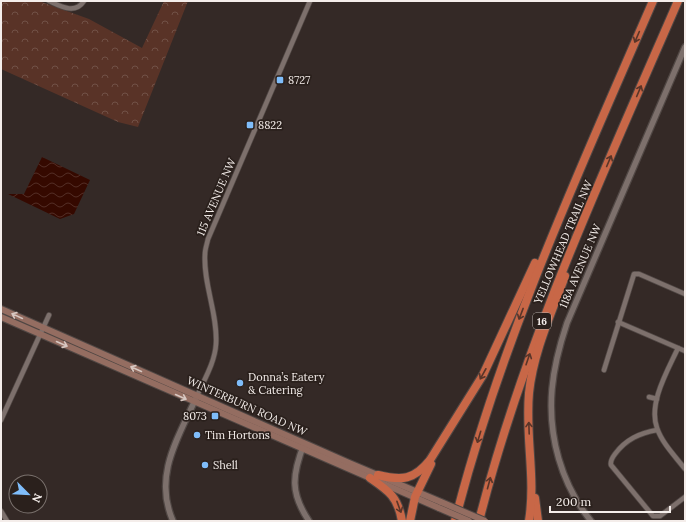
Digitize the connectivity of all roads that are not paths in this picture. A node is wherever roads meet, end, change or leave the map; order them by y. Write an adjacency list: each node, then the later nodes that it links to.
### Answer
1 (49, 1): 2 (street)
2 (84, 1)
3 (310, 1): 18 (street, 115 AVENUE NW)
4 (653, 1): 8 (highway, YELLOWHEAD TRAIL NW / 16, one-way to 8)
5 (678, 1): 7 (highway, YELLOWHEAD TRAIL NW / 16, one-way to 5)
6 (685, 46): 45 (street, 118A AVENUE NW)
7 (602, 176): 26 (highway, one-way to 7); 41 (highway, YELLOWHEAD TRAIL NW / 16, one-way to 7)
8 (567, 200): 24 (highway, one-way to 24); 39 (highway, YELLOWHEAD TRAIL NW / 16, one-way to 39)
9 (685, 294): 13 (street)
10 (1, 309): 14 (main road, WINTERBURN ROAD NW, one-way to 10)
11 (49, 315): 14 (street)
12 (1, 317): 14 (main road, WINTERBURN ROAD NW)
13 (618, 322): 15 (street); 17 (street)
14 (41, 331): 18 (main road, WINTERBURN ROAD NW, one-way to 14); 21 (main road, WINTERBURN ROAD NW, one-way to 21); 22 (street)
15 (678, 348): 16 (street); 20 (street)
16 (685, 351)
17 (604, 370)
18 (197, 396): 21 (street, 115 AVENUE NW); 25 (main road, WINTERBURN ROAD NW)
19 (649, 397): 20 (street)
20 (657, 399): 23 (street)
21 (194, 402): 25 (main road, WINTERBURN ROAD NW); 35 (street, 115 AVENUE NW)
22 (1, 420)
23 (658, 430): 27 (street); 31 (street)
24 (442, 442): 28 (highway); 30 (highway)
25 (303, 445): 28 (main road, WINTERBURN ROAD NW); 29 (main road, WINTERBURN ROAD NW); 36 (street)
26 (531, 467): 43 (highway); 44 (highway)
27 (685, 469)
28 (378, 475): 30 (main road, WINTERBURN ROAD NW)
29 (370, 478): 30 (main road, WINTERBURN ROAD NW); 37 (highway, one-way to 37)
30 (416, 494): 32 (main road, WINTERBURN ROAD NW); 38 (highway)
31 (685, 497)
32 (440, 505): 40 (main road, WINTERBURN ROAD NW, bridge); 42 (main road, WINTERBURN ROAD NW, bridge)
33 (1, 511): 34 (street)
34 (7, 521)
35 (173, 521)
36 (309, 521)
37 (402, 521)
38 (410, 521)
39 (455, 521)
40 (469, 521)
41 (478, 521)
42 (485, 521)
43 (529, 521)
44 (538, 521)
45 (591, 521)

